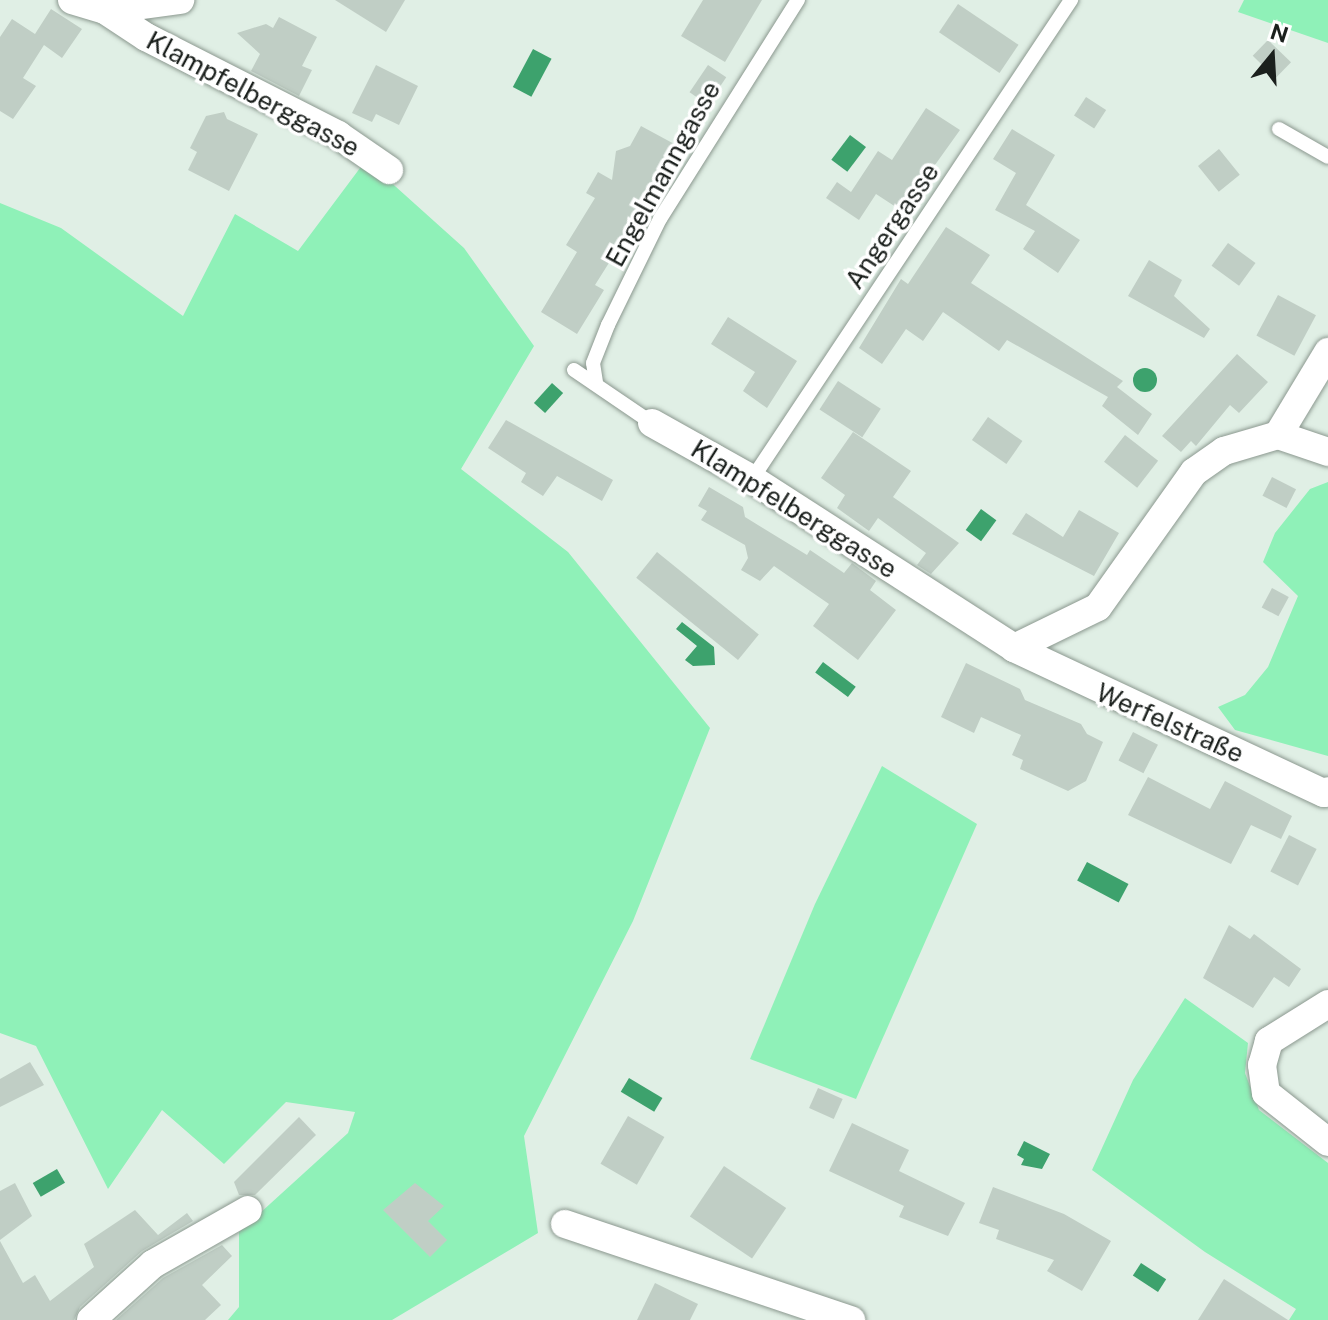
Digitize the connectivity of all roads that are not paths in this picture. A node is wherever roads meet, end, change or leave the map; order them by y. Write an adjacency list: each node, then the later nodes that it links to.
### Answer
1 (72, 0): 5 (street, Klampfelberggasse)
2 (180, 0): 5 (street)
3 (798, 0): 11 (lane, Engelmanngasse)
4 (1071, 0): 15 (lane, Angergasse)
5 (105, 10): 8 (street, Klampfelberggasse)
6 (1279, 129): 7 (lane)
7 (1328, 157)
8 (389, 170)
9 (1328, 352): 13 (street)
10 (574, 370): 11 (lane, Klampfelberggasse)
11 (596, 382): 12 (lane, Klampfelberggasse)
12 (652, 423): 15 (street, Klampfelberggasse)
13 (1278, 435): 14 (street); 16 (street)
14 (1328, 452)
15 (752, 479): 16 (street, Klampfelberggasse)
16 (1014, 648): 17 (street, Werfelstraße)
17 (1327, 796)
18 (1328, 1004): 19 (street)
19 (1328, 1142)
20 (248, 1210): 22 (street)
21 (565, 1224): 23 (street)
22 (91, 1320)
23 (851, 1320)

